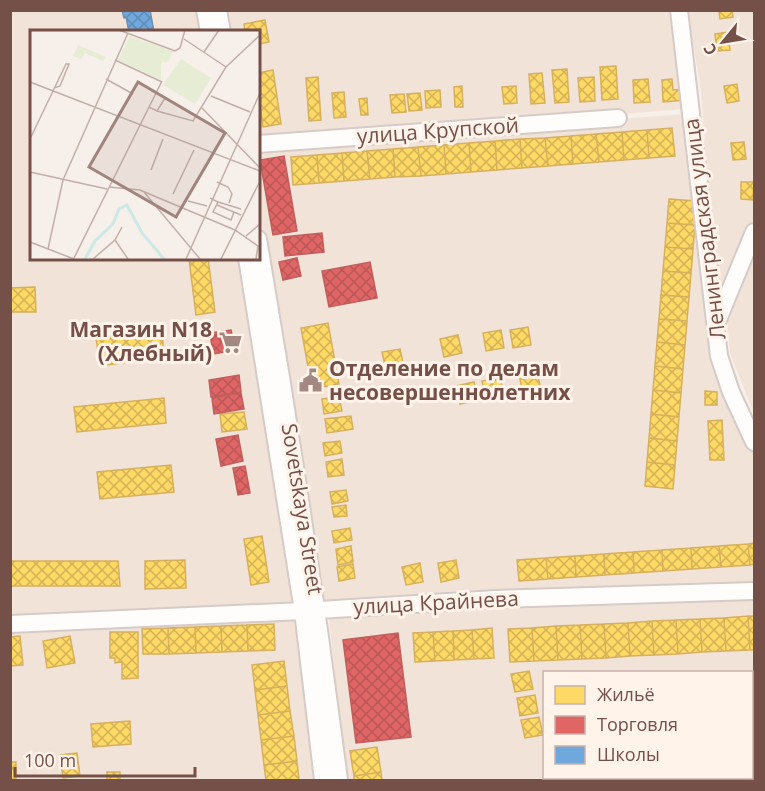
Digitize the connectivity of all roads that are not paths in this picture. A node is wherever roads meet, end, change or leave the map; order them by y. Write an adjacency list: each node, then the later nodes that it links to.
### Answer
1 (205, 10): 4 (street)
2 (218, 10): 5 (street)
3 (679, 10): 11 (street, Ленинградская улица)
4 (209, 30)
5 (222, 30)
6 (618, 118): 7 (street, улица Крупской)
7 (260, 144)
8 (754, 232): 11 (street)
9 (260, 251): 14 (street, Sovetskaya Street)
10 (247, 260): 14 (street, Sovetskaya Street)
11 (717, 323): 12 (street, Ленинградская улица)
12 (754, 442)
13 (754, 591): 14 (street, улица Крайнева)
14 (310, 610): 15 (street, улица Крайнева); 16 (street, Sovetskaya Street); 17 (street, Sovetskaya Street)
15 (10, 624)
16 (323, 780)
17 (339, 780)

